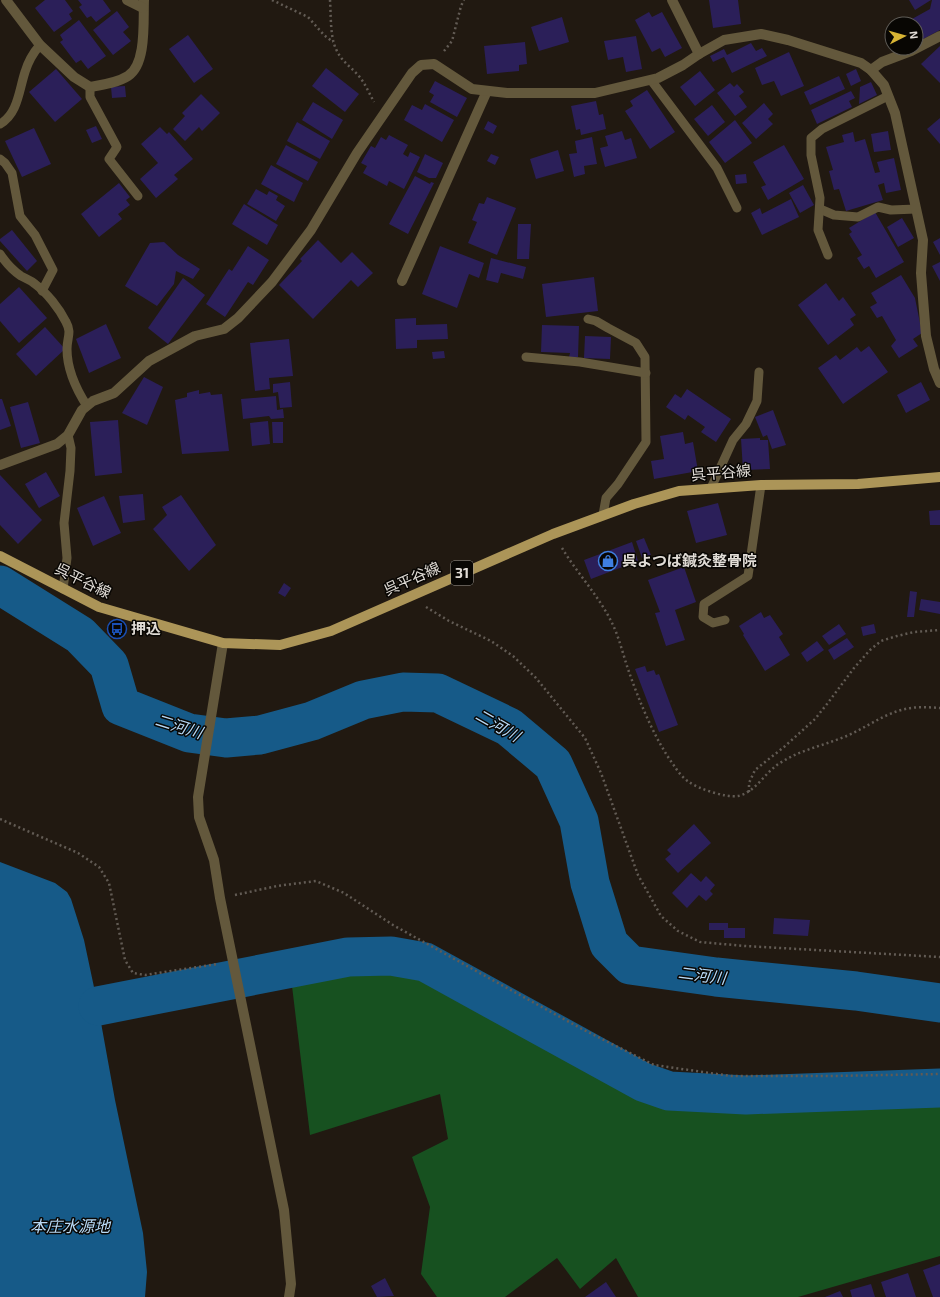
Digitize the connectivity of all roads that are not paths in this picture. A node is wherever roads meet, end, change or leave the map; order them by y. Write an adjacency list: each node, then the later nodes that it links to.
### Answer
1 (6, 0): 6 (street)
2 (127, 0): 4 (street)
3 (672, 0): 7 (street)
4 (143, 4): 10 (street)
5 (940, 36): 8 (street)
6 (40, 45): 10 (street); 13 (lane)
7 (699, 54): 8 (street); 9 (street)
8 (871, 70): 12 (street)
9 (651, 80): 11 (street); 16 (lane)
10 (90, 87): 15 (lane)
11 (487, 91): 21 (street); 28 (street)
12 (888, 96): 17 (lane); 18 (street)
13 (0, 124)
14 (0, 159): 22 (lane)
15 (138, 196)
16 (737, 208)
17 (820, 209): 18 (lane); 20 (lane)
18 (916, 209): 27 (street)
19 (0, 254): 22 (lane)
20 (828, 255)
21 (402, 281)
22 (42, 291): 28 (lane)
23 (588, 318): 26 (lane)
24 (526, 357): 26 (lane)
25 (759, 372): 33 (lane)
26 (646, 373): 34 (lane)
27 (940, 383)
28 (87, 406): 29 (street)
29 (68, 435): 30 (street); 36 (lane)
30 (0, 465)
31 (940, 477): 32 (main road, 呉平谷線 / 31)
32 (761, 485): 33 (main road, 呉平谷線 / 31); 37 (lane)
33 (711, 488): 34 (main road, 呉平谷線 / 31)
34 (603, 515): 38 (main road, 呉平谷線 / 31)
35 (0, 556): 36 (main road, 呉平谷線 / 31)
36 (64, 589): 38 (main road, 呉平谷線 / 31)
37 (725, 620)
38 (223, 643): 39 (street)
39 (289, 1297)

